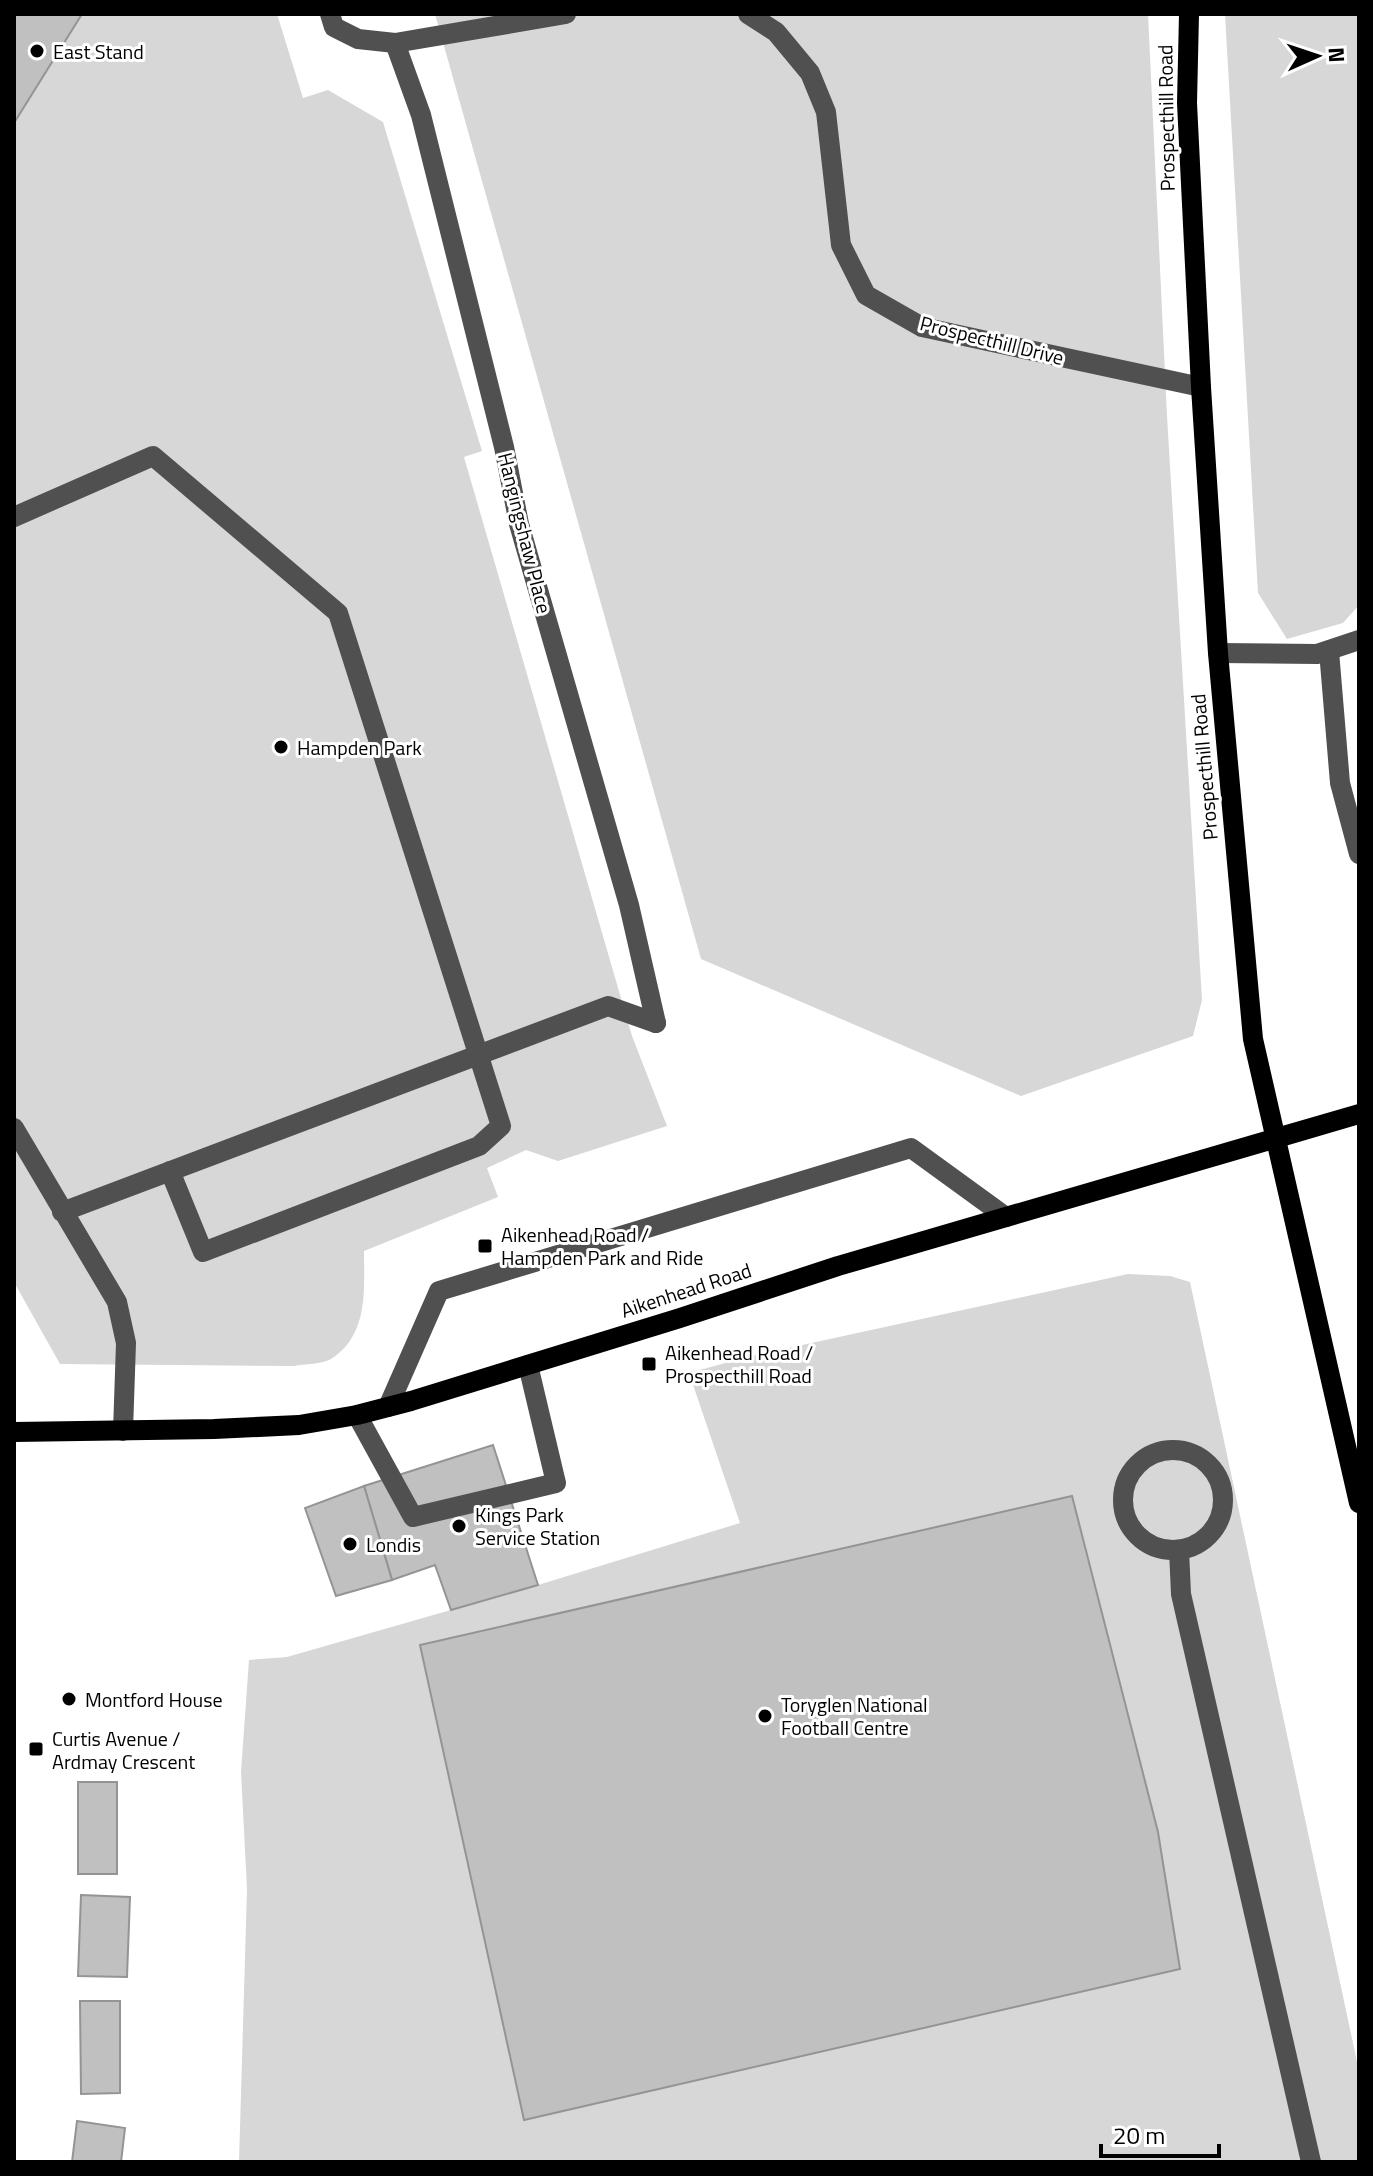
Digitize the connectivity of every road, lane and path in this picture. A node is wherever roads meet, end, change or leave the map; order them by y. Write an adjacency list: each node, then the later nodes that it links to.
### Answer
1 (330, 14): 5 (street)
2 (566, 14): 5 (street)
3 (748, 14): 6 (street, Prospecthill Drive)
4 (1189, 14): 6 (main road, Prospecthill Road)
5 (395, 43): 12 (street, Hangingshaw Place)
6 (1201, 387): 10 (main road, Prospecthill Road)
7 (14, 517): 12 (street)
8 (1359, 640): 9 (street)
9 (1329, 651): 10 (street); 11 (street)
10 (1218, 653): 15 (main road, Prospecthill Road)
11 (1359, 854)
12 (478, 1053): 16 (street); 16 (street)
13 (1359, 1114): 15 (main road, Aikenhead Road)
14 (14, 1128): 17 (street)
15 (1275, 1140): 18 (main road, Aikenhead Road); 24 (main road, Prospecthill Road)
16 (170, 1171): 17 (street)
17 (62, 1212): 22 (street)
18 (1006, 1217): 19 (main road, Aikenhead Road); 20 (street)
19 (528, 1365): 20 (main road, Aikenhead Road); 21 (street)
20 (388, 1407): 21 (main road, Aikenhead Road)
21 (357, 1415): 22 (main road, Aikenhead Road)
22 (123, 1431): 23 (main road, Aikenhead Road)
23 (14, 1432)
24 (1359, 1503)
25 (1179, 1550): 25 (street); 26 (street)
26 (1311, 2162)

